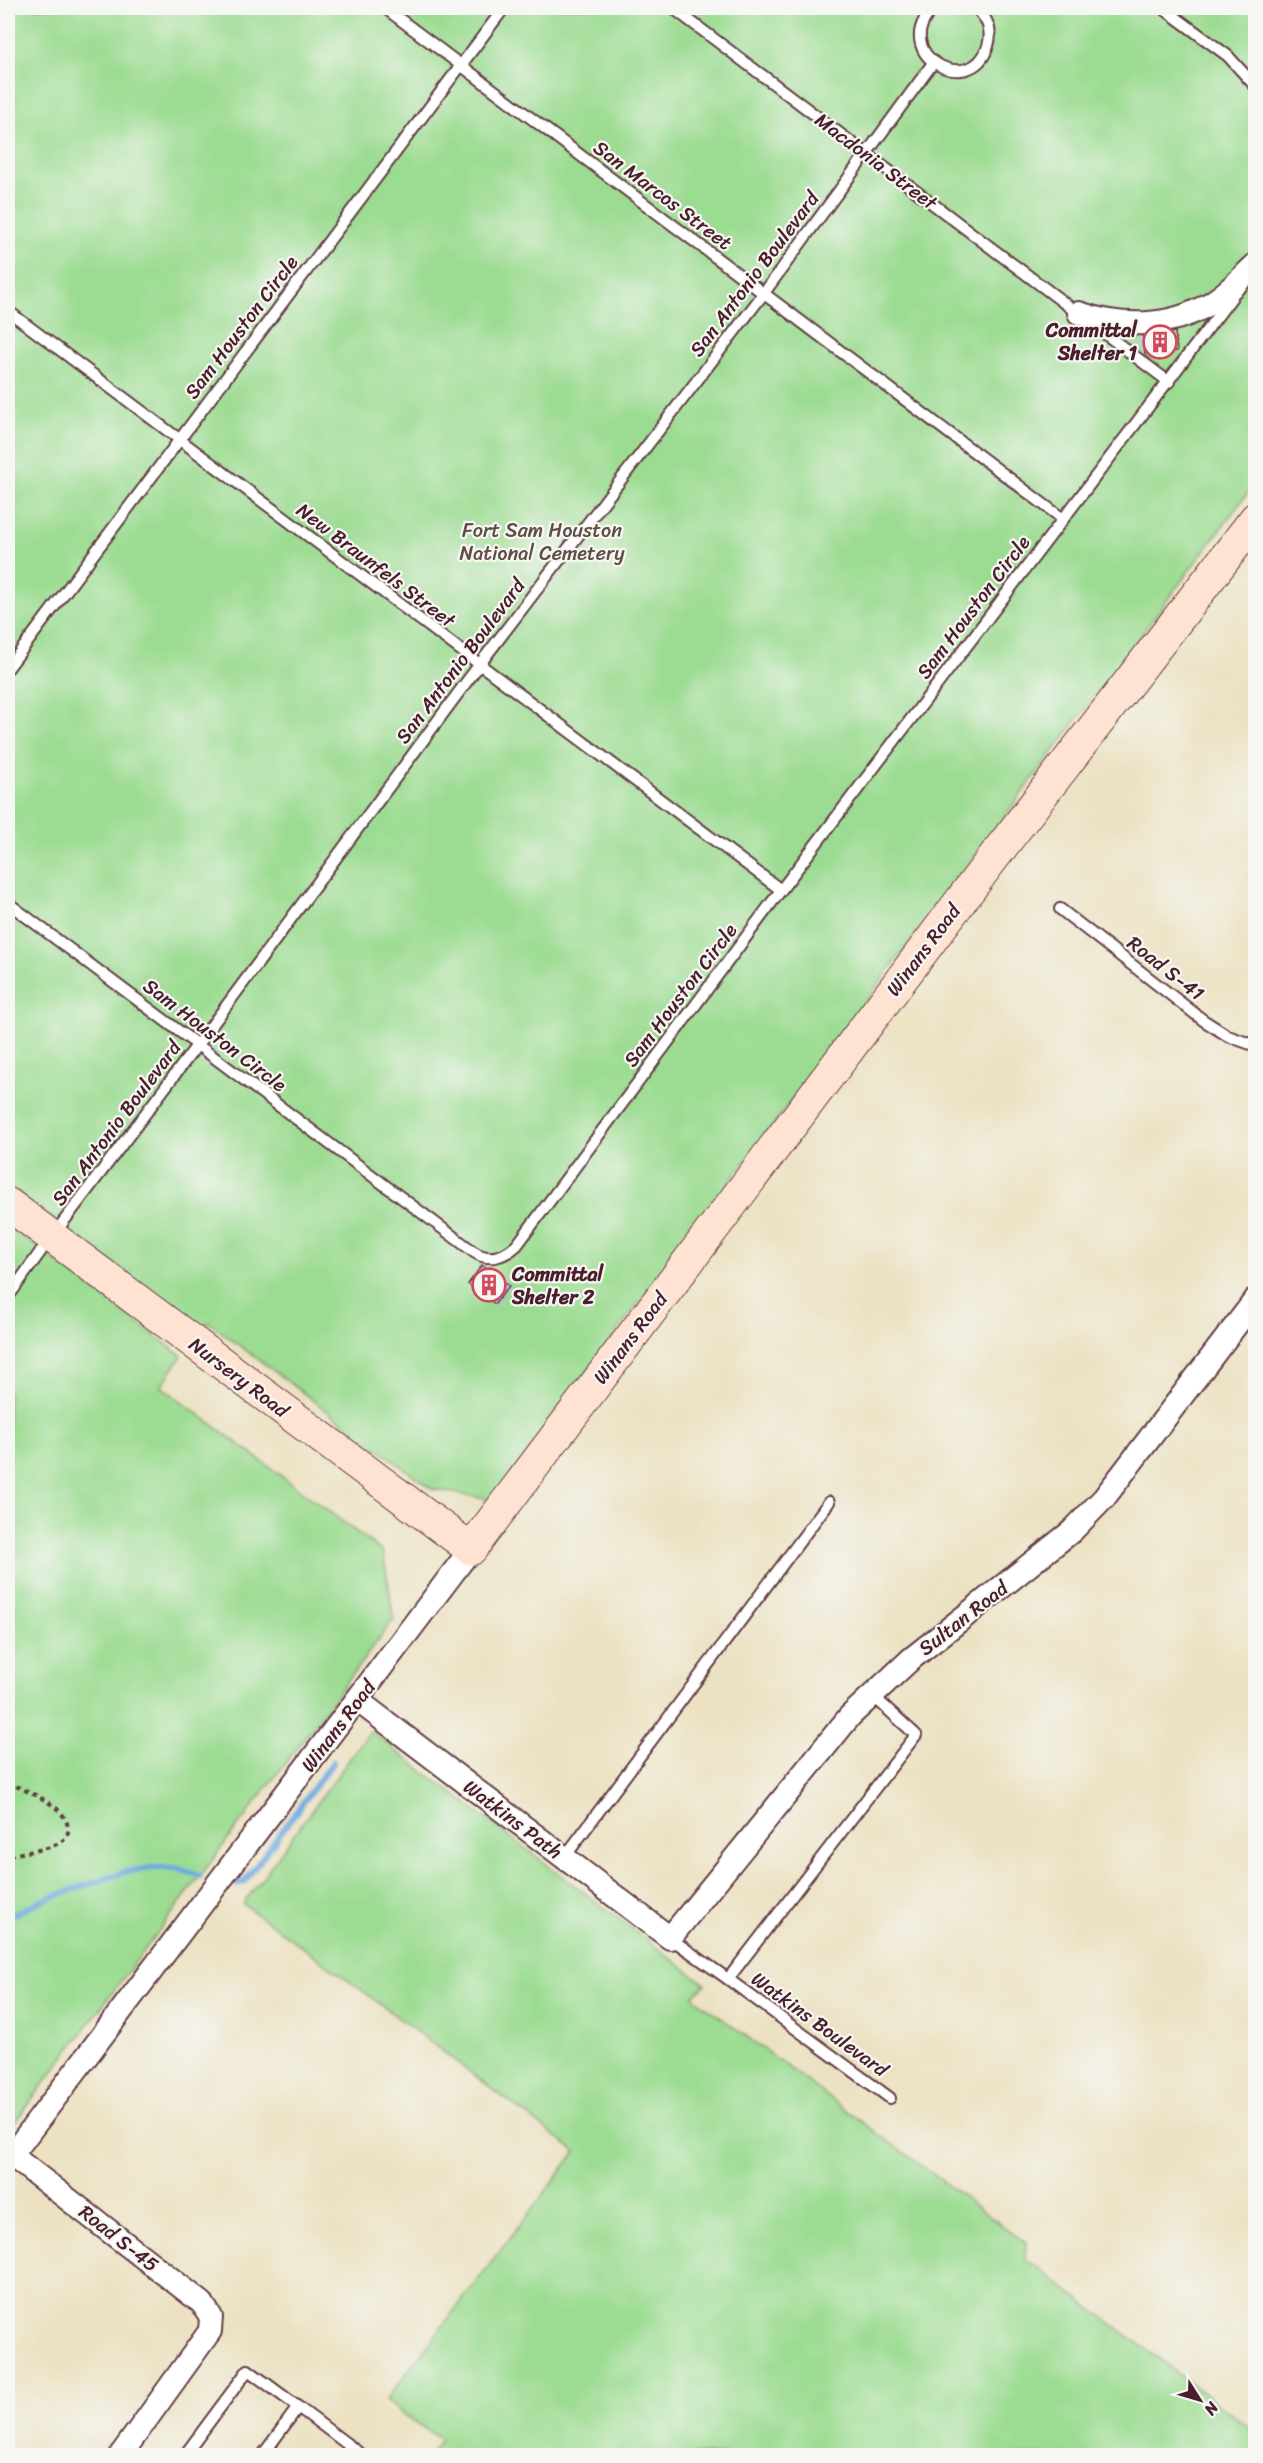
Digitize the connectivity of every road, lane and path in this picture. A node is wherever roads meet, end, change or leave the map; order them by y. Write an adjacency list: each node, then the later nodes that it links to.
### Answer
1 (385, 8): 8 (lane, San Marcos Street)
2 (504, 8): 8 (lane, Sam Houston Circle)
3 (673, 8): 10 (lane, Macdonia Street)
4 (933, 8): 7 (lane)
5 (976, 8): 7 (lane)
6 (1163, 8): 9 (lane)
7 (933, 63): 10 (lane, San Antonio Boulevard)
8 (460, 66): 12 (lane, San Marcos Street); 16 (lane, Sam Houston Circle)
9 (1256, 87)
10 (866, 154): 12 (lane, San Antonio Boulevard); 14 (lane, Macdonia Street)
11 (1256, 265): 14 (street, Macdonia Street); 15 (lane, Sam Houston Circle)
12 (764, 293): 18 (lane, San Marcos Street); 19 (lane, San Antonio Boulevard)
13 (8, 311): 16 (lane, New Braunfels Street)
14 (1079, 313): 15 (lane, Macdonia Street)
15 (1169, 382): 18 (lane, Sam Houston Circle)
16 (178, 440): 19 (lane, New Braunfels Street); 20 (lane, Sam Houston Circle)
17 (1256, 518): 32 (street, Winans Road)
18 (1063, 519): 21 (lane, Sam Houston Circle)
19 (479, 665): 21 (lane, New Braunfels Street); 24 (lane, San Antonio Boulevard)
20 (8, 668)
21 (781, 890): 24 (lane, Sam Houston Circle)
22 (8, 903): 24 (lane, Sam Houston Circle)
23 (1060, 909): 25 (lane, Road S-41)
24 (198, 1044): 27 (lane, San Antonio Boulevard)
25 (1256, 1046)
26 (8, 1204): 32 (street, Nursery Road)
27 (61, 1225)
28 (41, 1251): 29 (lane)
29 (8, 1297)
30 (1256, 1299): 33 (street, Sultan Road)
31 (829, 1502): 37 (lane)
32 (471, 1549): 34 (street, Winans Road)
33 (872, 1695): 38 (street, Sultan Road); 39 (lane)
34 (357, 1700): 37 (street, Watkins Path); 41 (street, Winans Road)
35 (8, 1782): 36 (path)
36 (8, 1856)
37 (564, 1858): 38 (street, Watkins Path)
38 (670, 1938): 39 (lane, Watkins Boulevard)
39 (728, 1979): 40 (lane, Watkins Boulevard)
40 (890, 2098)
41 (9, 2157): 43 (street, Road S-45)
42 (298, 2407): 44 (lane); 45 (lane); 46 (lane)
43 (120, 2456)
44 (184, 2456)
45 (261, 2456)
46 (363, 2456)

